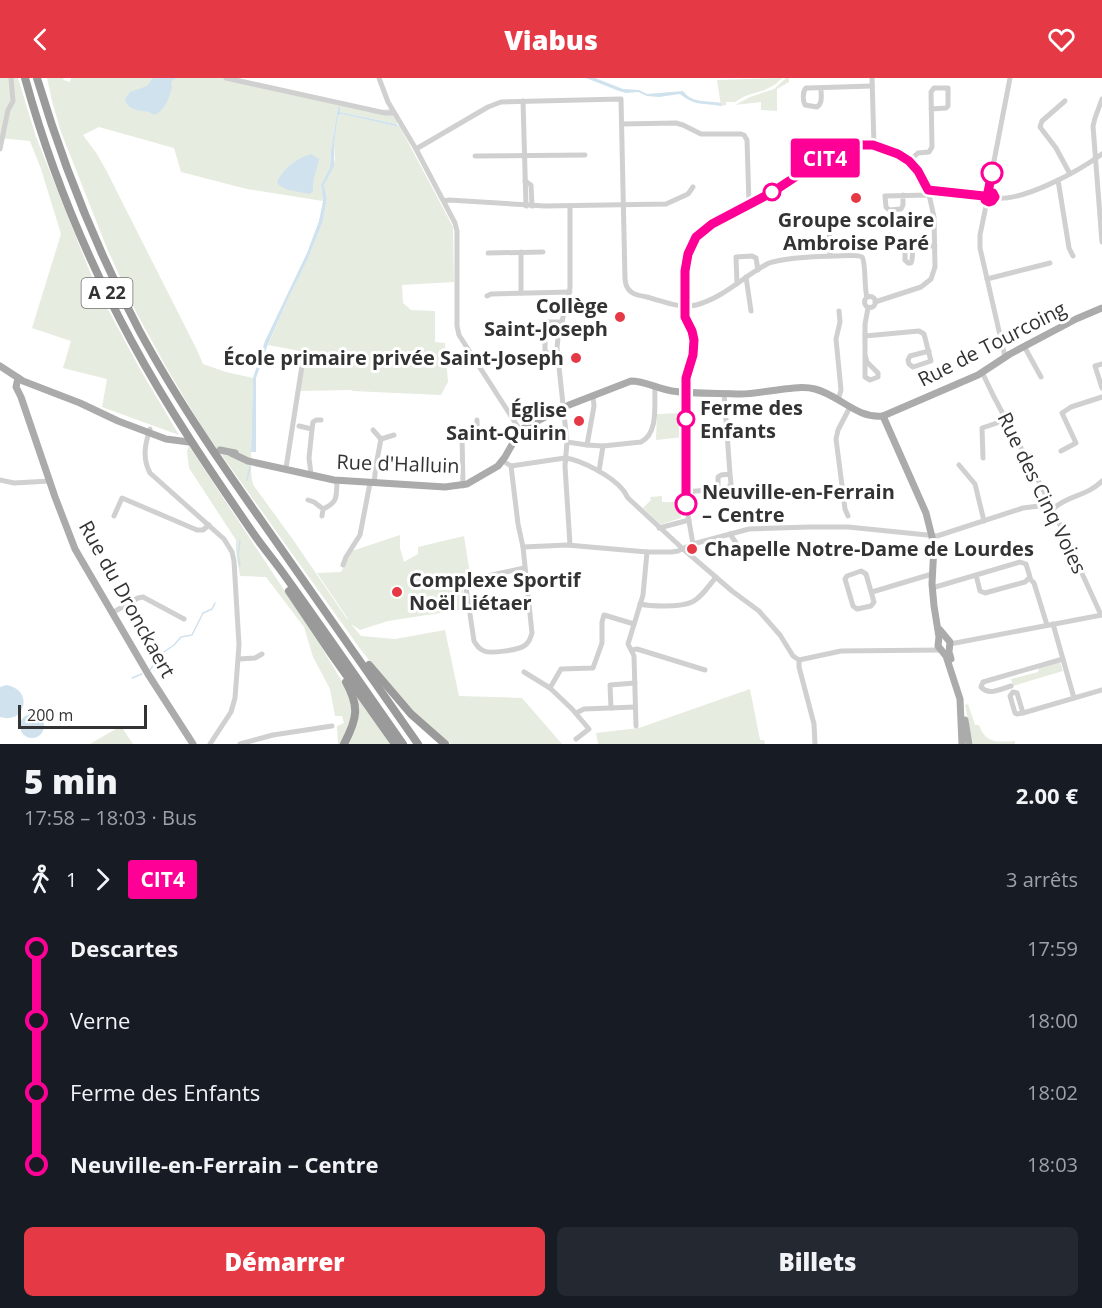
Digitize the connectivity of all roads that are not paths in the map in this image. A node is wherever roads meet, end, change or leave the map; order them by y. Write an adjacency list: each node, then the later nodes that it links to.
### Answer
1 (11, 78): 18 (street)
2 (23, 78): 128 (highway, A 22)
3 (37, 78): 26 (highway, A 22)
4 (44, 78): 26 (highway)
5 (226, 78): 15 (street)
6 (379, 78): 15 (street)
7 (872, 78): 9 (street)
8 (1012, 78): 32 (street)
9 (872, 86): 10 (street); 17 (street)
10 (821, 88): 10 (street)
11 (1102, 99): 24 (street)
12 (523, 101): 16 (street); 19 (street); 21 (street)
13 (1065, 101): 27 (street)
14 (931, 109): 14 (street); 25 (street)
15 (394, 113): 19 (street)
16 (622, 124): 34 (street); 35 (street)
17 (873, 145): 25 (street); 34 (street)
18 (0, 149)
19 (416, 149): 33 (street)
20 (1102, 154): 24 (street)
21 (524, 155): 22 (street); 23 (street); 36 (street)
22 (585, 155)
23 (474, 156)
24 (1095, 159): 27 (street); 38 (street)
25 (909, 161): 30 (street)
26 (67, 167): 145 (highway, A 22)
27 (1070, 174): 28 (street)
28 (1058, 180): 32 (street); 47 (street)
29 (693, 187): 35 (street)
30 (929, 192): 31 (street); 32 (street); 41 (street)
31 (903, 195)
32 (986, 196): 51 (street)
33 (444, 201): 36 (street); 92 (street)
34 (749, 204): 58 (street)
35 (623, 205): 37 (street); 58 (street)
36 (529, 206): 37 (street)
37 (570, 206): 53 (street)
38 (1100, 207): 40 (street)
39 (801, 224): 46 (street)
40 (1102, 242)
41 (935, 246): 42 (street); 57 (street)
42 (913, 247)
43 (520, 252): 44 (street); 45 (street); 54 (street)
44 (543, 252)
45 (488, 253)
46 (830, 256): 49 (street); 56 (street)
47 (1073, 256)
48 (1050, 263): 51 (street)
49 (758, 270): 50 (street); 52 (street)
50 (746, 278): 52 (street); 61 (street)
51 (987, 279): 70 (street)
52 (737, 284): 58 (street)
53 (570, 292): 54 (street); 63 (street)
54 (521, 293): 55 (street)
55 (487, 296)
56 (867, 297): 57 (street); 59 (street)
57 (875, 302): 59 (street)
58 (685, 306): 78 (street)
59 (868, 308): 64 (street)
60 (1102, 308): 65 (main road, Rue de Tourcoing)
61 (751, 311)
62 (839, 311): 82 (street)
63 (562, 322): 68 (street); 68 (street)
64 (865, 336): 66 (street); 69 (street)
65 (1024, 346): 70 (main road, Rue de Tourcoing); 74 (street)
66 (929, 351)
67 (304, 353): 106 (street)
68 (558, 354): 84 (street)
69 (866, 355)
70 (1005, 357): 73 (main road, Rue de Tourcoing)
71 (1102, 364): 77 (street)
72 (0, 366): 75 (main road)
73 (982, 372): 85 (main road, Rue de Tourcoing); 88 (street, Rue des Cinq Voies)
74 (1041, 377)
75 (21, 380): 93 (main road); 112 (main road, Rue du Dronckaert)
76 (655, 387): 78 (main road); 80 (main road); 98 (street)
77 (1102, 388)
78 (686, 392): 79 (main road); 117 (street)
79 (724, 393): 82 (main road); 109 (street)
80 (593, 396): 84 (main road); 97 (street)
81 (1102, 397): 100 (street)
82 (838, 400): 83 (main road)
83 (850, 407): 85 (main road); 126 (street)
84 (563, 408): 92 (main road); 96 (street)
85 (883, 416): 130 (main road)
86 (321, 420): 90 (street)
87 (477, 420): 115 (street)
88 (1006, 420): 102 (street); 119 (street, Rue des Cinq Voies)
89 (299, 426): 90 (street)
90 (312, 429): 108 (street)
91 (373, 430): 95 (street)
92 (520, 430): 103 (main road)
93 (149, 431): 125 (street)
94 (394, 435): 95 (street)
95 (381, 439): 114 (street)
96 (567, 442): 97 (street); 101 (street)
97 (587, 445): 98 (street)
98 (603, 446): 107 (street)
99 (220, 450): 106 (main road, Rue d'Halluin)
100 (1061, 451)
101 (565, 458): 105 (street); 107 (street); 132 (street)
102 (983, 458)
103 (503, 461): 105 (street); 115 (main road, Rue d'Halluin)
104 (959, 465): 124 (street)
105 (511, 466): 133 (street)
106 (286, 468): 108 (main road, Rue d'Halluin)
107 (599, 471): 127 (street)
108 (311, 474): 111 (main road, Rue d'Halluin)
109 (730, 474): 116 (street); 116 (street)
110 (0, 480): 112 (street)
111 (337, 480): 114 (main road, Rue d'Halluin); 120 (street)
112 (50, 481): 147 (main road, Rue du Dronckaert)
113 (1102, 481): 119 (street)
114 (372, 483): 115 (main road, Rue d'Halluin); 137 (street)
115 (463, 486)
116 (718, 489): 117 (street)
117 (686, 492): 123 (street)
118 (308, 500): 120 (street)
119 (1053, 508): 124 (street); 148 (street, Rue des Cinq Voies)
120 (323, 509): 122 (street)
121 (114, 516): 125 (street)
122 (322, 516)
123 (689, 520): 127 (street); 131 (street)
124 (984, 521): 130 (street)
125 (208, 525): 156 (street)
126 (848, 526): 129 (street); 130 (street)
127 (660, 528): 134 (street)
128 (252, 532): 155 (highway); 179 (highway, A 22)
129 (730, 534): 131 (street); 136 (street)
130 (933, 536): 139 (main road)
131 (693, 544): 134 (street)
132 (570, 545): 133 (street); 135 (street)
133 (523, 547): 138 (street)
134 (682, 548): 135 (street); 141 (street)
135 (647, 552): 146 (street)
136 (747, 559)
137 (342, 565)
138 (524, 568): 138 (street)
139 (932, 574): 143 (main road); 144 (street)
140 (976, 575): 142 (street); 142 (street); 143 (street)
141 (716, 577): 146 (street); 158 (street)
142 (1030, 579): 151 (street)
143 (932, 588): 152 (main road)
144 (872, 592): 144 (street)
145 (318, 601): 180 (highway, A 22); 181 (highway)
146 (640, 604): 150 (street)
147 (112, 613): 149 (street); 174 (main road, Rue du Dronckaert)
148 (1101, 615): 151 (street)
149 (184, 619)
150 (634, 624): 153 (street); 163 (street)
151 (1050, 625): 152 (street); 157 (street)
152 (944, 645): 158 (street); 166 (main road)
153 (632, 650): 159 (street); 162 (street)
154 (262, 654): 156 (street)
155 (332, 655): 177 (highway); 178 (highway)
156 (238, 659): 175 (street)
157 (1063, 659): 161 (street); 167 (street)
158 (799, 660): 182 (street)
159 (705, 670)
160 (524, 672): 163 (street)
161 (1008, 675): 164 (street); 164 (street)
162 (634, 683): 168 (street); 169 (street)
163 (550, 688): 170 (street)
164 (1012, 689): 167 (street)
165 (1102, 690): 167 (street)
166 (960, 695): 183 (main road); 184 (main road)
167 (1074, 698)
168 (635, 707): 169 (street); 172 (street)
169 (611, 708): 170 (street)
170 (576, 713): 173 (street)
171 (333, 726): 176 (street)
172 (636, 726)
173 (576, 740)
174 (193, 744)
175 (210, 744)
176 (240, 744)
177 (344, 744)
178 (396, 744)
179 (403, 744)
180 (418, 744)
181 (445, 744)
182 (815, 744)
183 (962, 744)
184 (969, 744)

